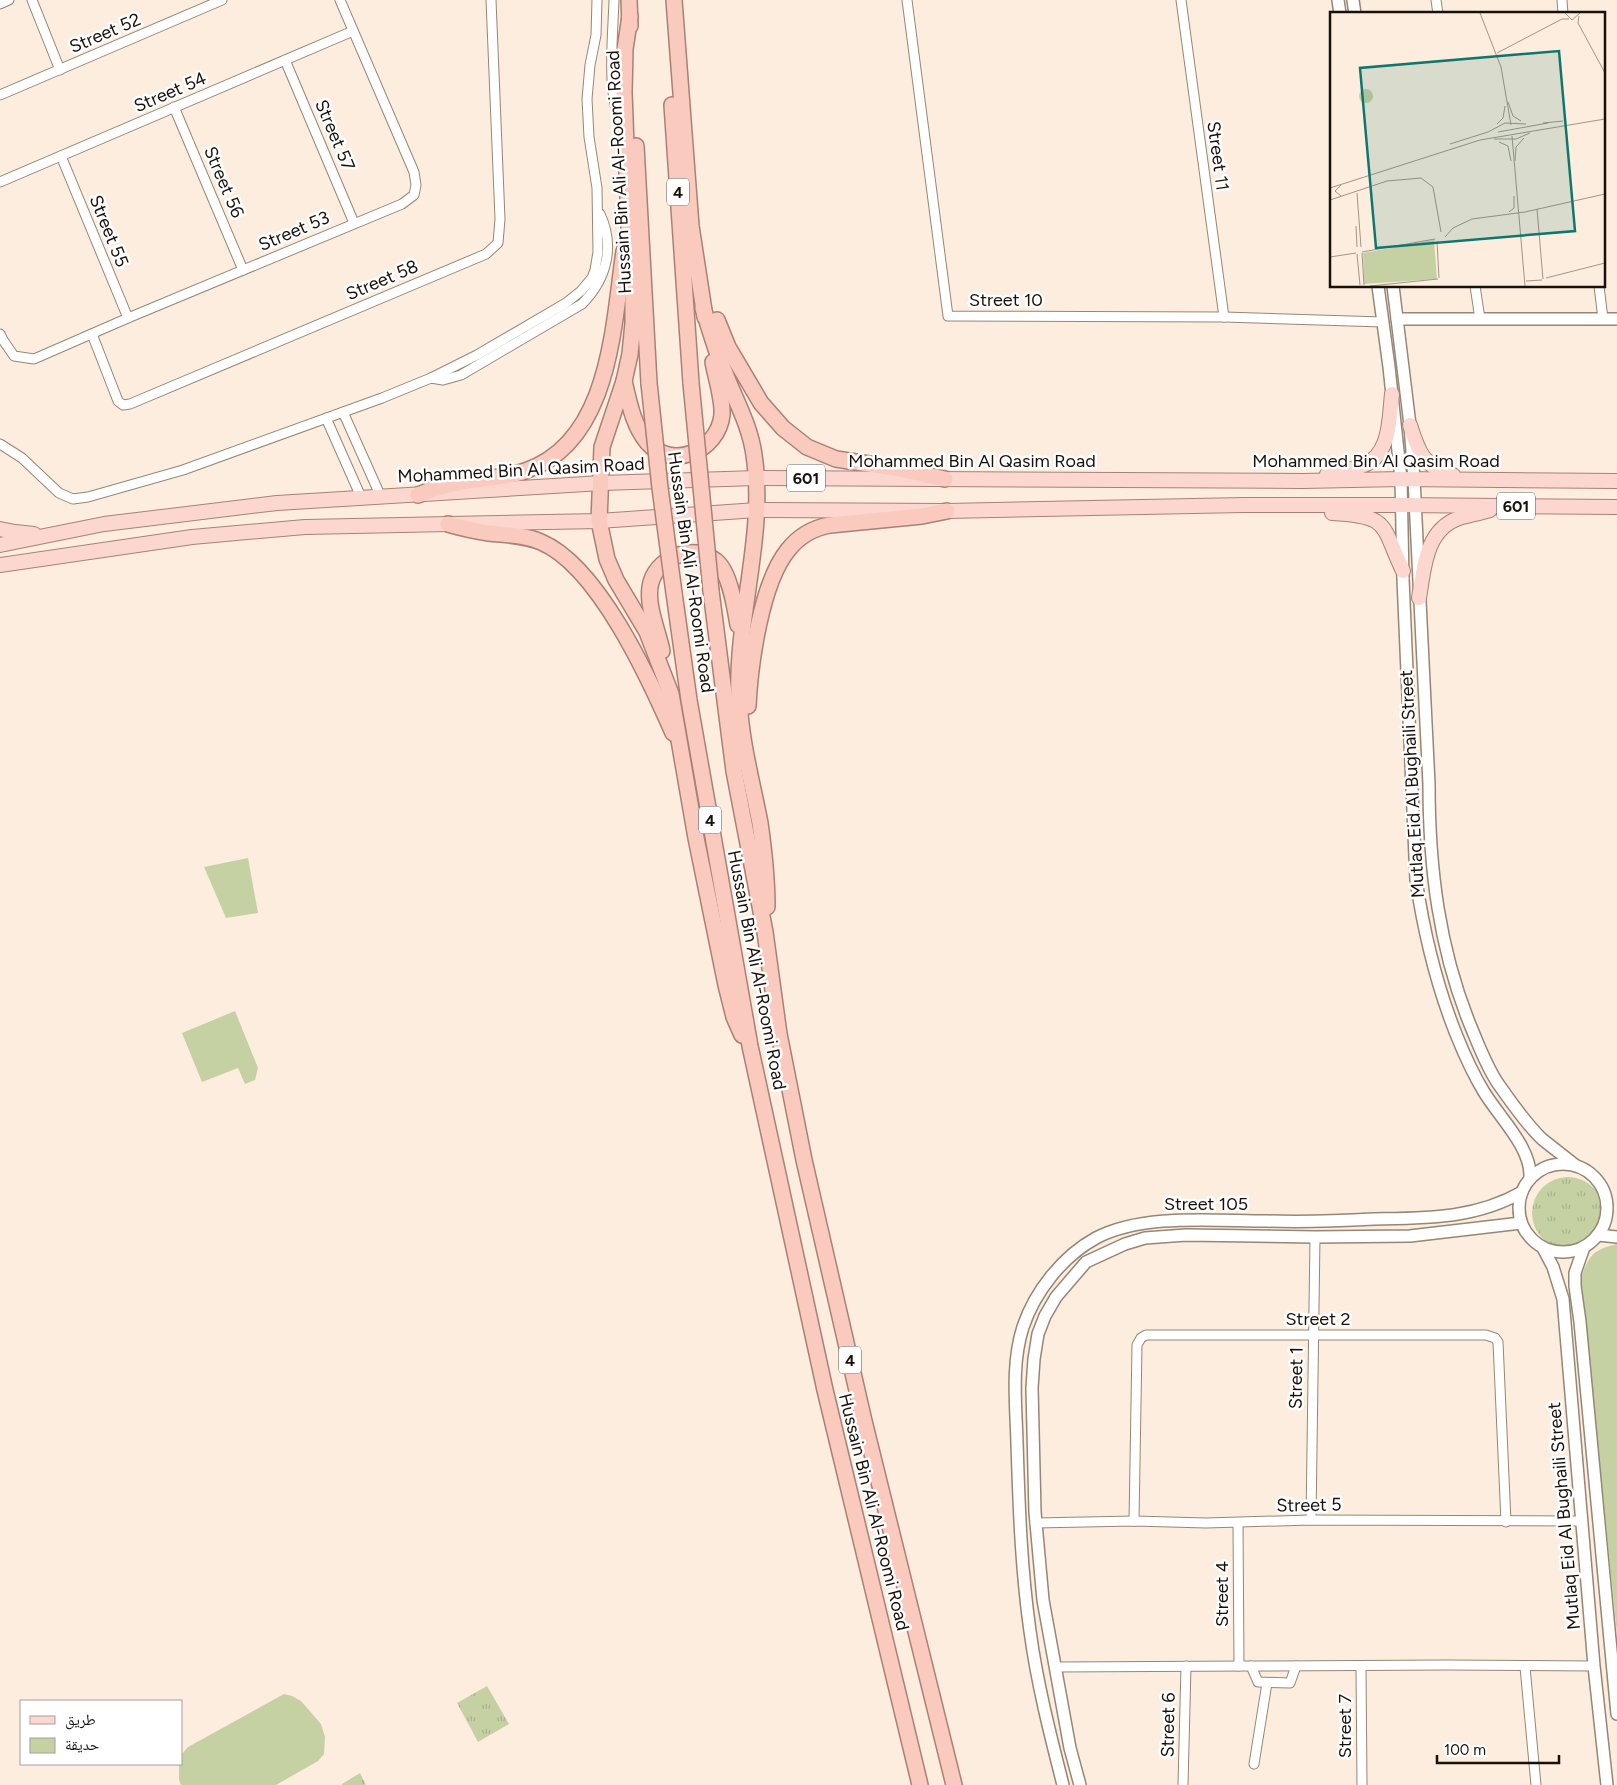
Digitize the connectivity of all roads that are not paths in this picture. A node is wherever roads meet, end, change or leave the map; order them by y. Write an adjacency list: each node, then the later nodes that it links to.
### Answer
1 (9, 0): 13 (street)
2 (32, 0): 17 (street)
3 (222, 0): 17 (street, Street 52)
4 (340, 0): 15 (street, Street 53)
5 (491, 0): 40 (street, Street 58)
6 (596, 0): 43 (street)
7 (614, 0): 20 (street)
8 (629, 0): 14 (highway, Hussain Bin Ali Al-Roomi Road / 4)
9 (665, 0): 77 (highway, Hussain Bin Ali Al-Roomi Road / 4, bridge)
10 (674, 0): 25 (highway)
11 (907, 0): 32 (street, Street 10)
12 (1180, 0): 32 (street, Street 11)
13 (0, 4)
14 (630, 16): 20 (highway); 78 (highway, Hussain Bin Ali Al-Roomi Road / 4, bridge)
15 (353, 31): 16 (street, Street 54); 23 (street, Street 53)
16 (285, 60): 19 (street, Street 54); 23 (street, Street 57)
17 (60, 70): 18 (street, Street 52)
18 (0, 95)
19 (174, 107): 21 (street, Street 54); 26 (street, Street 56)
20 (626, 132): 24 (highway)
21 (61, 156): 22 (street, Street 54); 33 (street, Street 55)
22 (0, 182)
23 (354, 223): 26 (street, Street 53)
24 (629, 225): 41 (highway); 54 (highway)
25 (691, 226): 31 (highway); 48 (highway)
26 (243, 270): 33 (street, Street 53)
27 (1378, 288): 38 (street)
28 (1393, 288): 34 (street)
29 (1475, 288): 35 (street)
30 (1599, 288): 36 (street)
31 (703, 308): 41 (highway); 47 (highway)
32 (1224, 317): 38 (street, Street 10)
33 (128, 318): 40 (street, Street 53)
34 (1397, 318): 35 (street); 45 (street)
35 (1480, 318): 36 (street)
36 (1603, 318): 37 (street)
37 (1617, 318)
38 (1383, 322): 42 (street)
39 (0, 334): 40 (street, Street 53)
40 (92, 334)
41 (624, 381): 53 (highway)
42 (1392, 394): 49 (street); 51 (main road)
43 (343, 412): 44 (street); 56 (street)
44 (326, 418): 46 (street); 55 (street)
45 (1410, 425): 49 (street); 50 (main road)
46 (0, 444)
47 (756, 478): 48 (main road, Mohammed Bin Al Qasim Road / 601); 53 (main road, Mohammed Bin Al Qasim Road / 601); 61 (highway)
48 (946, 478): 51 (main road, Mohammed Bin Al Qasim Road / 601)
49 (1408, 479): 50 (main road, Mohammed Bin Al Qasim Road / 601); 51 (main road, Mohammed Bin Al Qasim Road / 601); 57 (street, Mutlaq Eid Al Bughaili Street)
50 (1476, 479): 52 (main road, Mohammed Bin Al Qasim Road / 601)
51 (1303, 481)
52 (1617, 481)
53 (602, 483): 54 (main road, Mohammed Bin Al Qasim Road / 601); 63 (highway)
54 (418, 495): 56 (main road, Mohammed Bin Al Qasim Road / 601)
55 (361, 497): 56 (main road, Mohammed Bin Al Qasim Road / 601); 66 (main road, Mohammed Bin Al Qasim Road / 601)
56 (381, 497)
57 (1408, 505): 58 (main road, 601); 59 (main road, 601); 69 (street, Mutlaq Eid Al Bughaili Street); 70 (street, Mutlaq Eid Al Bughaili Street)
58 (1184, 506): 62 (main road, 601); 69 (main road)
59 (1506, 506): 60 (main road, 601); 70 (main road)
60 (1617, 507)
61 (757, 510): 62 (main road, 601); 63 (main road, 601); 71 (highway)
62 (947, 511): 73 (highway)
63 (599, 521): 64 (main road, 601); 72 (highway)
64 (448, 524): 68 (main road, 601); 74 (highway)
65 (0, 529): 66 (main road)
66 (49, 535): 67 (main road, Mohammed Bin Al Qasim Road / 601)
67 (0, 545)
68 (1, 564)
69 (1403, 571): 75 (street, Mutlaq Eid Al Bughaili Street)
70 (1418, 598): 76 (street, Mutlaq Eid Al Bughaili Street)
71 (741, 642): 72 (highway); 73 (highway)
72 (671, 694): 74 (highway)
73 (745, 750): 77 (highway)
74 (683, 757): 78 (highway)
75 (1412, 776): 76 (street); 80 (street, Mutlaq Eid Al Bughaili Street)
76 (1432, 856): 79 (street, Mutlaq Eid Al Bughaili Street)
77 (764, 932): 113 (highway, Hussain Bin Ali Al-Roomi Road / 4)
78 (750, 1046): 112 (highway, Hussain Bin Ali Al-Roomi Road / 4)
79 (1575, 1165): 80 (street); 82 (street)
80 (1530, 1178): 81 (street)
81 (1522, 1192): 84 (street, Street 105); 85 (street)
82 (1606, 1200): 83 (street); 87 (street)
83 (1617, 1212)
84 (1186, 1221): 86 (street); 94 (street, Street 105)
85 (1521, 1223): 88 (street, Street 105); 91 (street)
86 (1186, 1235): 88 (street, Street 105); 93 (street, Street 105)
87 (1598, 1235): 89 (street); 90 (street)
88 (1315, 1237): 92 (street, Street 1)
89 (1617, 1237)
90 (1584, 1247): 91 (street); 110 (street, Mutlaq Eid Al Bughaili Street)
91 (1543, 1248): 96 (street, Mutlaq Eid Al Bughaili Street)
92 (1314, 1335): 95 (street, Street 1); 97 (street, Street 2); 98 (street, Street 2)
93 (1033, 1416): 94 (street); 99 (street, Street 105)
94 (1016, 1417): 114 (street, Street 105)
95 (1310, 1520): 98 (street, Street 5); 100 (street, Street 5)
96 (1582, 1521): 98 (street, Street 5); 105 (street, Mutlaq Eid Al Bughaili Street)
97 (1134, 1522): 99 (street, Street 5); 100 (street, Street 5)
98 (1506, 1522)
99 (1036, 1523): 106 (street, Street 105)
100 (1238, 1523): 102 (street, Street 4)
101 (1186, 1666): 102 (street); 106 (street); 116 (street, Street 6)
102 (1239, 1666): 103 (street)
103 (1251, 1666): 104 (street); 109 (street)
104 (1296, 1666): 107 (street); 109 (street)
105 (1594, 1666): 108 (street); 119 (street, Mutlaq Eid Al Bughaili Street)
106 (1055, 1667): 115 (street, Street 105)
107 (1361, 1667): 108 (street); 117 (street, Street 7)
108 (1525, 1667): 118 (street)
109 (1267, 1683): 111 (street)
110 (1617, 1714)
111 (1254, 1764)
112 (920, 1785)
113 (954, 1785)
114 (1063, 1785)
115 (1080, 1785)
116 (1184, 1785)
117 (1362, 1785)
118 (1536, 1785)
119 (1607, 1785)

